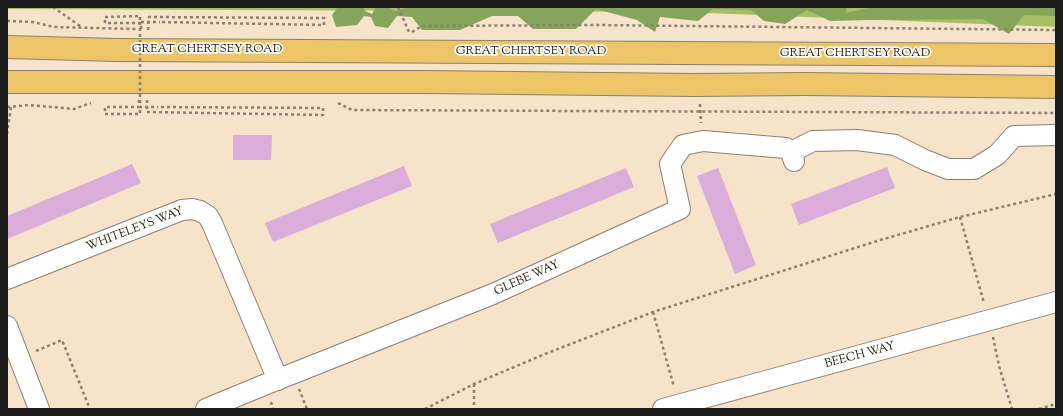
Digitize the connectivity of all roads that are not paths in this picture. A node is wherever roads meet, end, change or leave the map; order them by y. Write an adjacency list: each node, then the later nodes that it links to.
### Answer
1 (7, 47): 2 (highway, GREAT CHERTSEY ROAD)
2 (1056, 55)
3 (7, 82): 4 (highway)
4 (1056, 86)
5 (1056, 135): 9 (street, GLEBE WAY)
6 (7, 279): 9 (street, WHITELEYS WAY)
7 (1056, 302): 10 (street, BEECH WAY)
8 (7, 326): 11 (street)
9 (278, 380): 12 (street, GLEBE WAY)
10 (671, 407)
11 (39, 409)
12 (206, 409)

